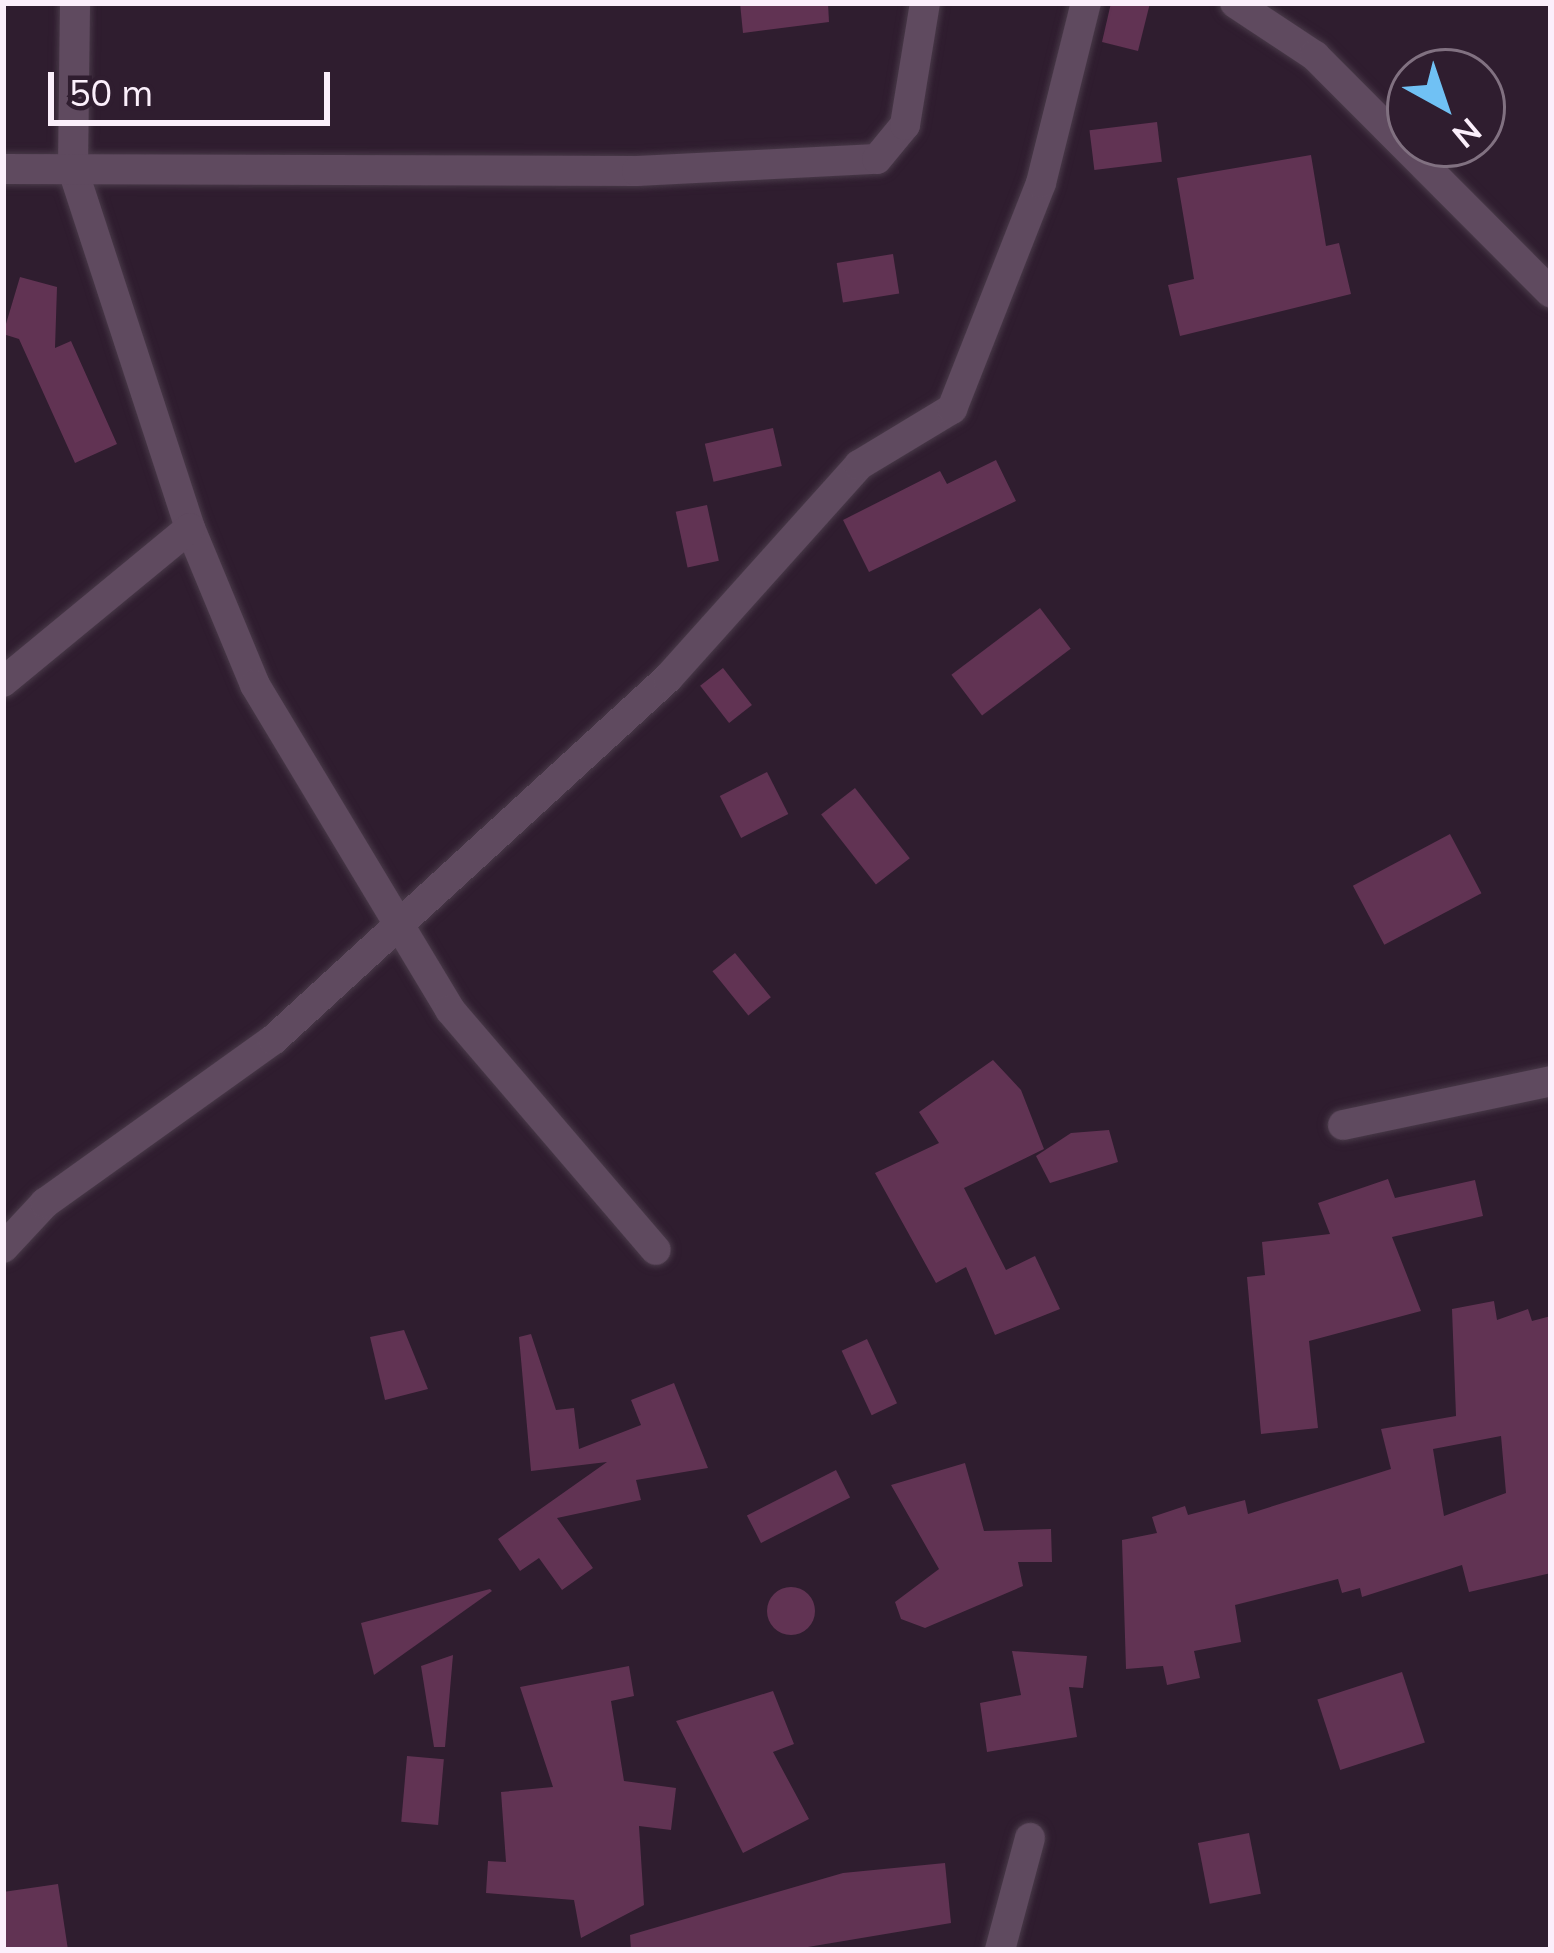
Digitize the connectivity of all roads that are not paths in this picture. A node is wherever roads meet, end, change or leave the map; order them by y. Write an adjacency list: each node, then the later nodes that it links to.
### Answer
1 (75, 3): 6 (street)
2 (925, 3): 6 (street)
3 (1086, 3): 10 (street)
4 (1235, 3): 7 (street)
5 (3, 169): 6 (street)
6 (74, 170): 8 (street)
7 (1551, 293)
8 (190, 528): 9 (street); 10 (street)
9 (3, 682)
10 (392, 924): 13 (street); 14 (street)
11 (1551, 1082): 12 (street)
12 (1343, 1126)
13 (3, 1248)
14 (656, 1250)
15 (1030, 1838): 16 (street)
16 (1000, 1950)

